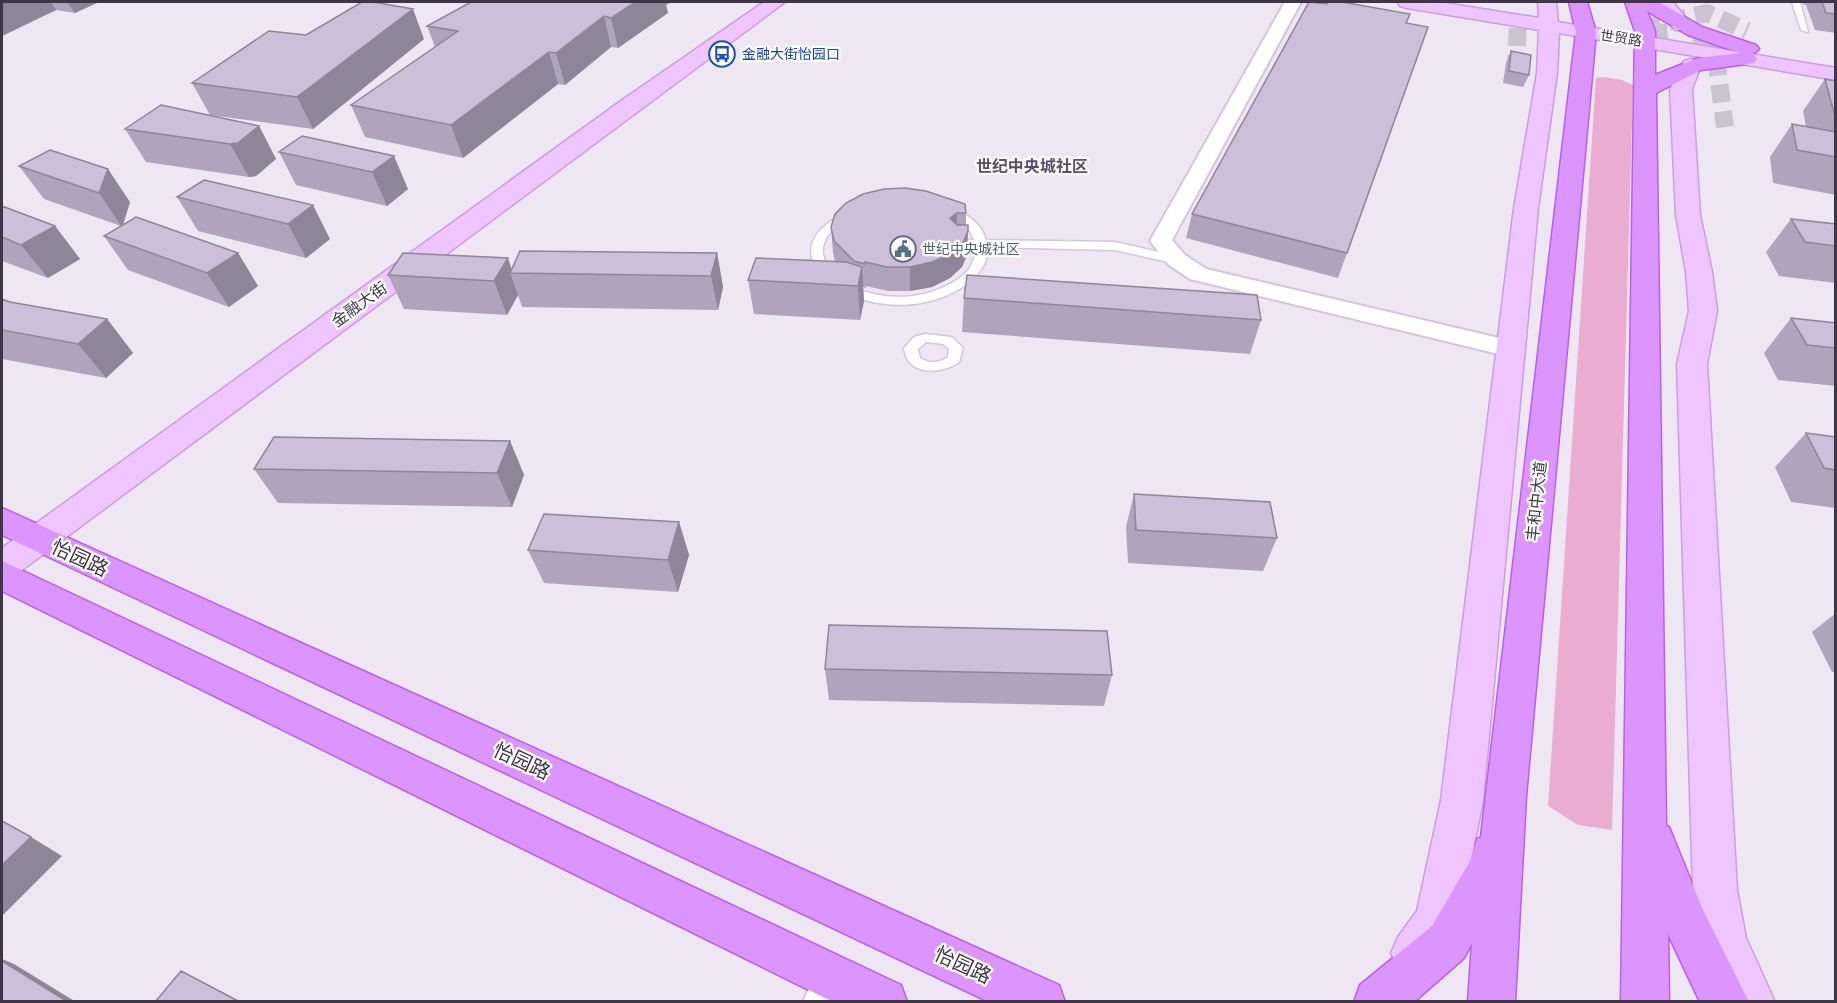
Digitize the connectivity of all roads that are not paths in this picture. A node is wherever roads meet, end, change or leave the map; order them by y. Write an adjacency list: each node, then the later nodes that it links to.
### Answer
1 (754, 2): 22 (main road, 金融大街)
2 (776, 2): 22 (main road, 金融大街)
3 (1293, 2): 20 (street)
4 (1407, 2): 8 (main road, 世贸路)
5 (1468, 2): 8 (main road, 世贸路)
6 (1664, 2): 11 (main road)
7 (1796, 2): 12 (lane)
8 (1548, 14): 9 (main road, 世贸路); 21 (main road)
9 (1582, 18): 10 (main road, 世贸路); 25 (main road, 丰和中大道)
10 (1643, 19): 11 (main road); 13 (main road, 世贸路); 17 (main road)
11 (1682, 26): 13 (main road)
12 (1804, 30)
13 (1748, 54): 14 (main road, 世贸路); 15 (main road); 16 (main road, 世贸路)
14 (1836, 63)
15 (1691, 65): 17 (main road); 34 (main road)
16 (1836, 74)
17 (1645, 90): 26 (main road)
18 (957, 243): 19 (lane)
19 (982, 243): 19 (lane); 20 (lane)
20 (1177, 260): 21 (street)
21 (1511, 349): 28 (main road)
22 (15, 532): 23 (main road, 金融大街); 30 (main road, 怡园路)
23 (2, 566)
24 (2, 575): 27 (main road)
25 (1505, 796): 28 (main road); 31 (main road, 丰和中大道)
26 (1646, 818): 32 (main road); 33 (main road)
27 (828, 989): 29 (main road)
28 (1379, 1001)
29 (884, 1002)
30 (1042, 1002)
31 (1491, 1002)
32 (1645, 1002)
33 (1726, 1002)
34 (1752, 1002)

